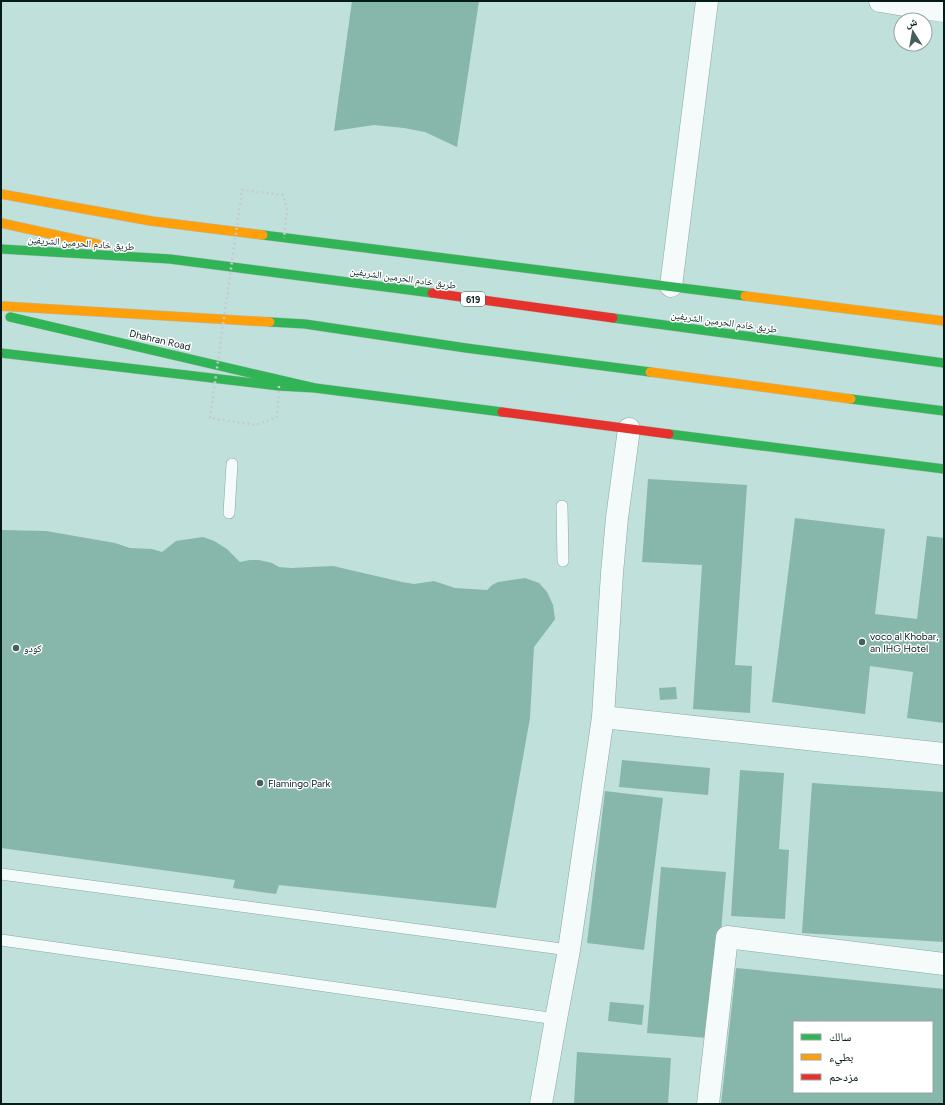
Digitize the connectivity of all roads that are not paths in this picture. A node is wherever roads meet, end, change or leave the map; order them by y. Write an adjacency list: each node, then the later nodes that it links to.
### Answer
1 (707, 1): 10 (street)
2 (880, 1): 3 (street)
3 (904, 3): 4 (street)
4 (944, 11)
5 (1, 194): 10 (main road)
6 (1, 223): 9 (main road)
7 (32, 239): 9 (main road)
8 (1, 249): 9 (main road, طريق خادم الحرمين الشريفين / 619)
9 (170, 259): 15 (main road, طريق خادم الحرمين الشريفين / 619)
10 (671, 286): 13 (main road)
11 (1, 306): 17 (main road)
12 (1, 315): 16 (main road, Dhahran Road)
13 (944, 320)
14 (1, 353): 16 (main road)
15 (944, 363)
16 (314, 388): 18 (main road)
17 (944, 411)
18 (629, 429): 20 (main road); 24 (street)
19 (232, 464): 22 (lane)
20 (944, 469)
21 (562, 506): 23 (lane)
22 (229, 513)
23 (563, 561)
24 (603, 717): 25 (street); 28 (street)
25 (944, 754)
26 (1, 874): 28 (lane)
27 (1, 940): 30 (lane)
28 (570, 950): 30 (street)
29 (944, 964): 32 (street)
30 (556, 1019): 31 (street)
31 (541, 1104)
32 (708, 1104)

